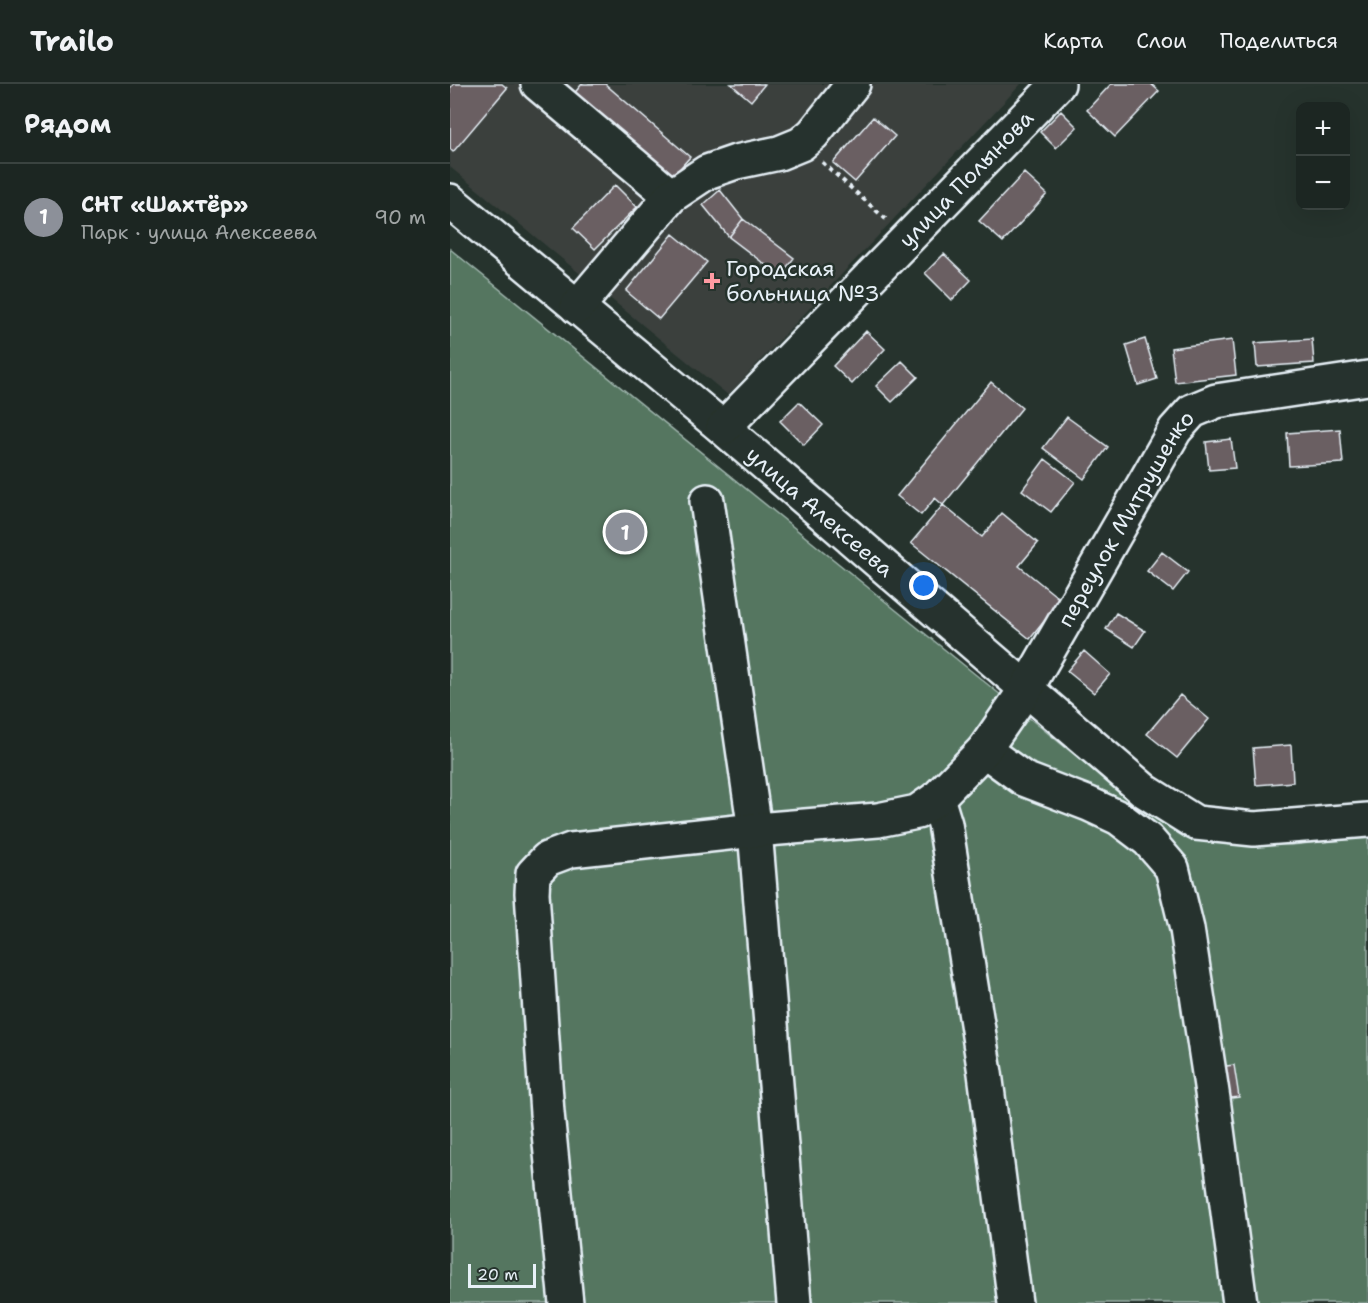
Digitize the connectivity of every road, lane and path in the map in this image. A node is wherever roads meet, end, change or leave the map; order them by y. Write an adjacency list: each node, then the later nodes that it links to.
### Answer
1 (538, 84): 5 (street)
2 (853, 84): 4 (street)
3 (1058, 84): 7 (street, улица Полынова)
4 (801, 144): 5 (street); 7 (path)
5 (671, 195): 8 (street)
6 (450, 201): 8 (street, улица Алексеева)
7 (907, 239): 10 (street, улица Полынова)
8 (577, 307): 10 (street, улица Алексеева)
9 (1368, 378): 12 (street, переулок Митрушенко)
10 (723, 428): 12 (street, улица Алексеева)
11 (707, 501): 16 (street)
12 (1026, 689): 13 (street, переулок Митрушенко); 15 (street, улица Алексеева)
13 (984, 750): 14 (street, переулок Митрушенко); 20 (street)
14 (937, 798): 16 (street, переулок Митрушенко); 19 (street)
15 (1368, 820)
16 (755, 830): 17 (street, переулок Митрушенко); 18 (street)
17 (566, 1303)
18 (794, 1303)
19 (1015, 1303)
20 (1239, 1303)

